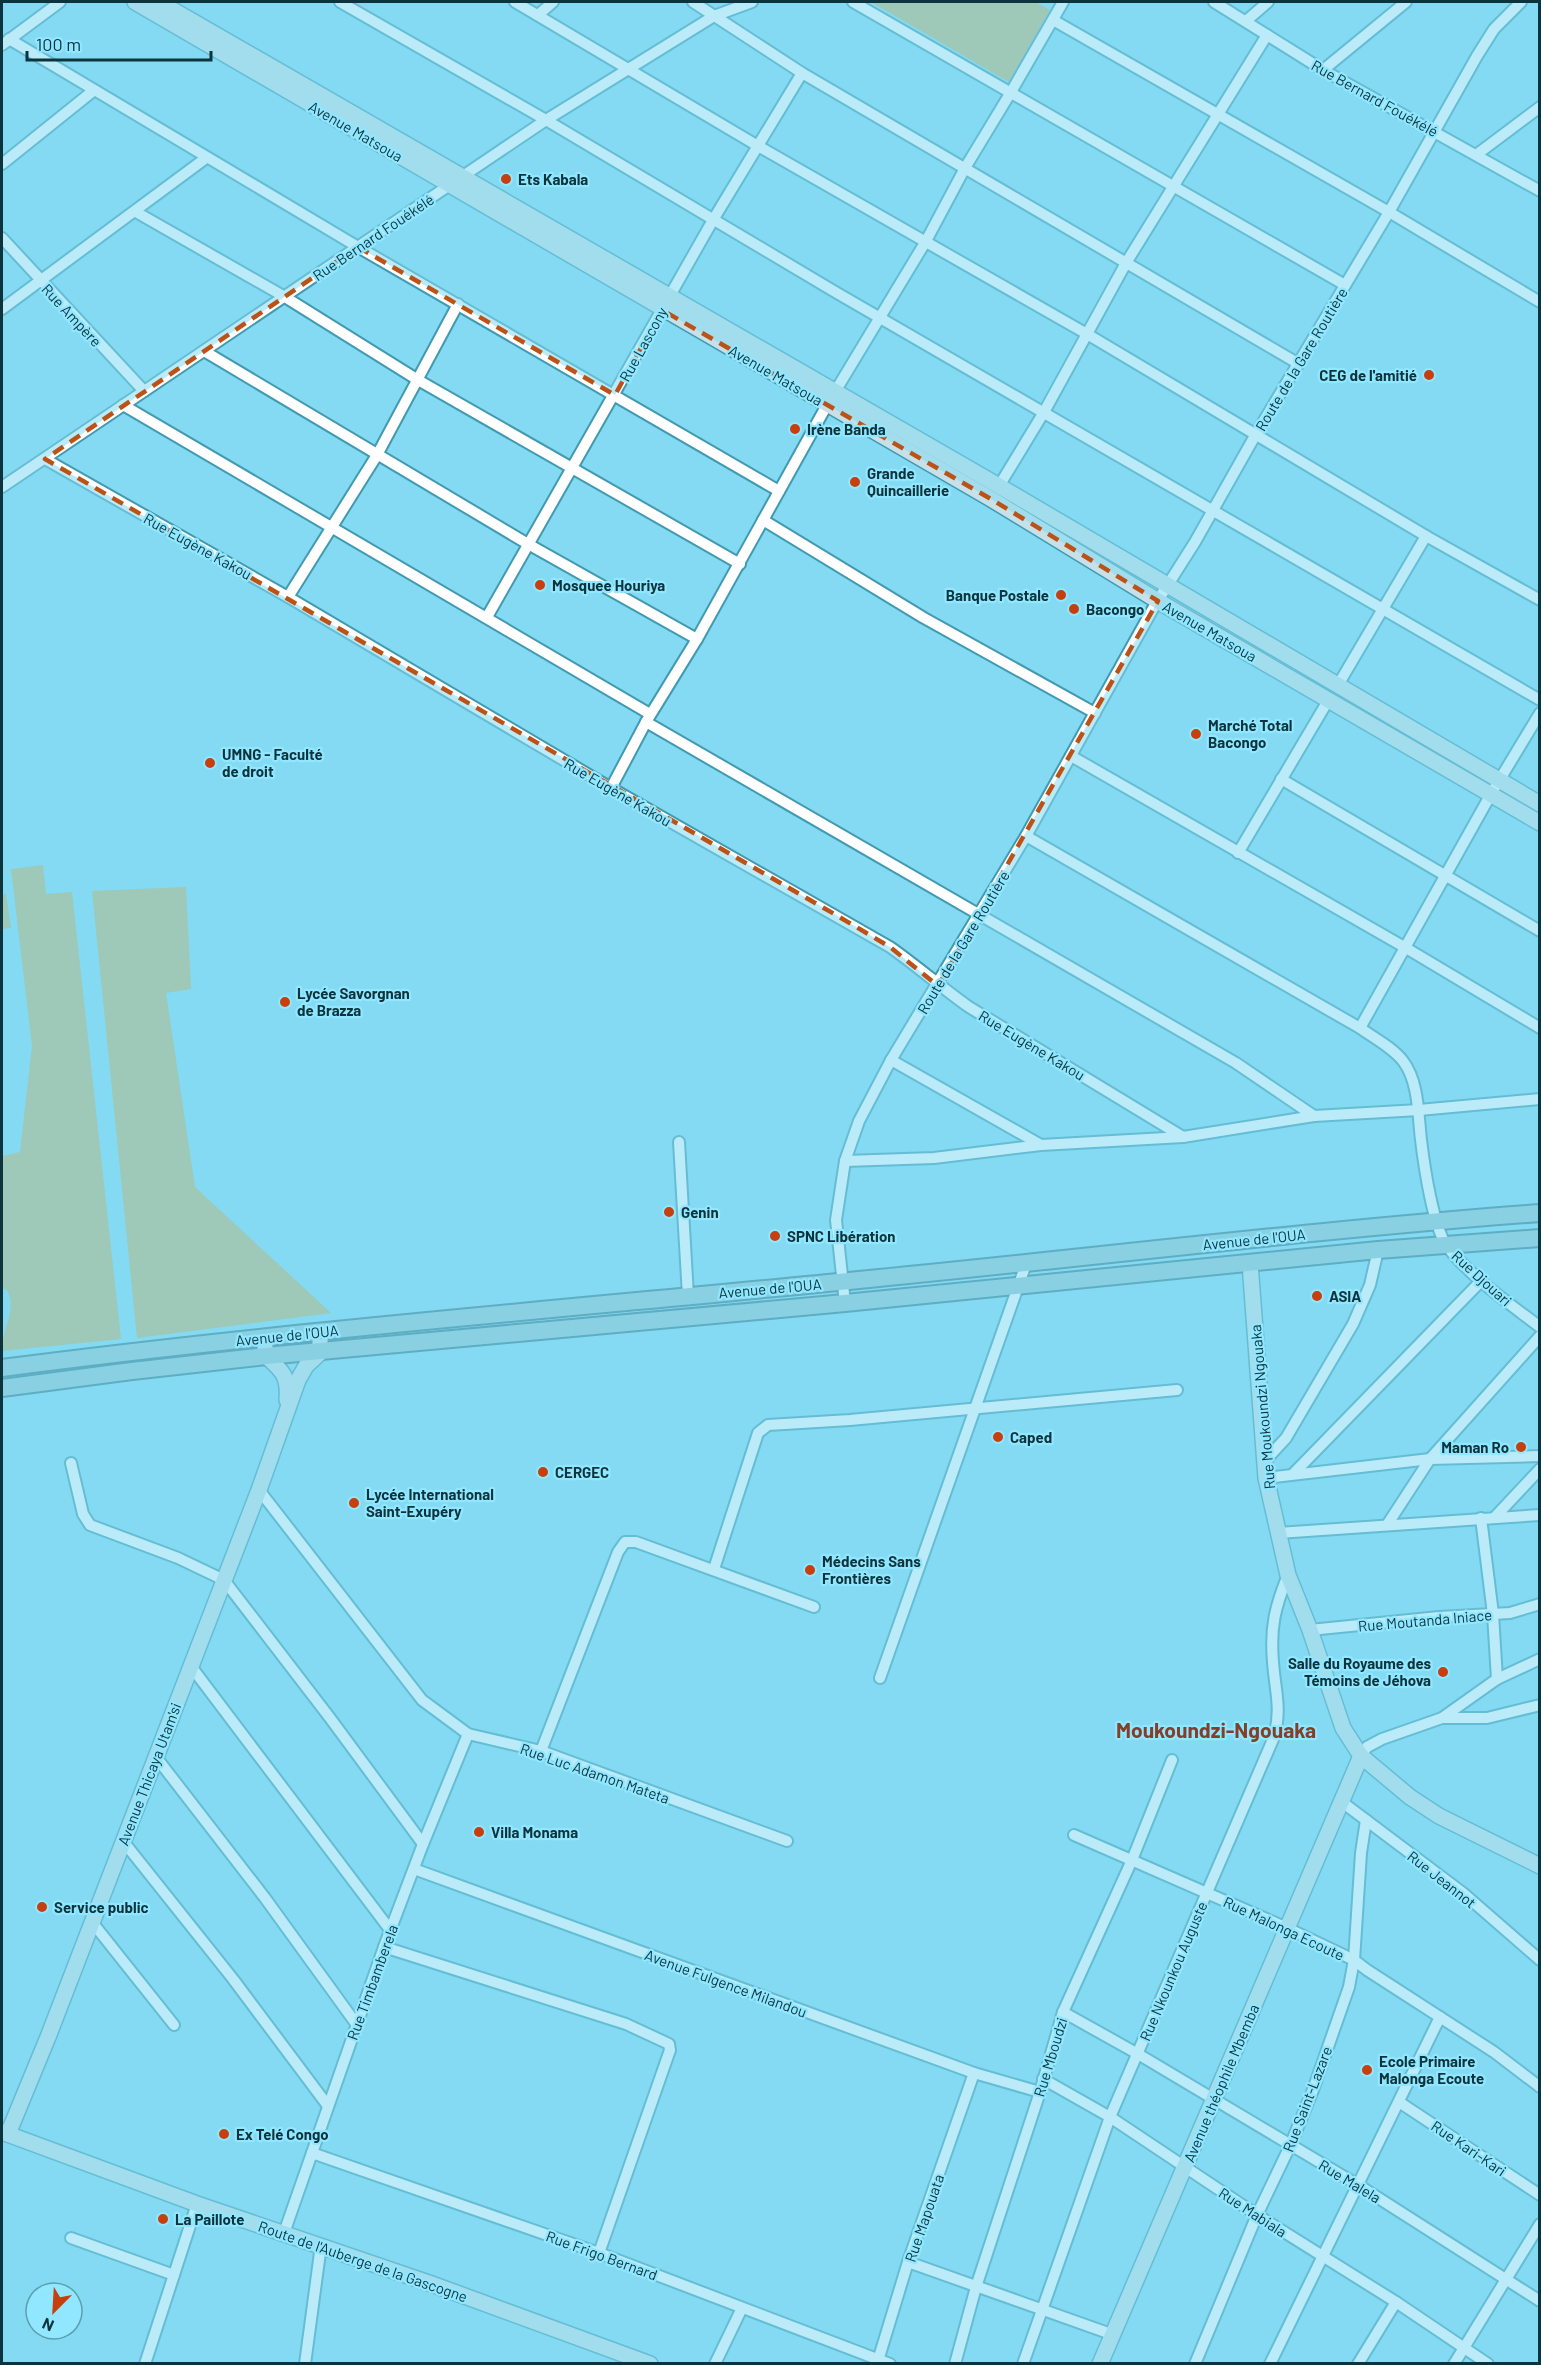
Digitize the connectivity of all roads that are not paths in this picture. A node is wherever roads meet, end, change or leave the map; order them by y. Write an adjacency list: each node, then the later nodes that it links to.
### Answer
1 (60, 2): 20 (street)
2 (135, 2): 35 (street, Avenue Matsoua)
3 (159, 2): 35 (street, Avenue Matsoua)
4 (340, 2): 28 (street)
5 (515, 2): 15 (street)
6 (553, 2): 15 (street)
7 (694, 2): 16 (street)
8 (752, 2): 16 (street, Rue Bernard Fouékélé)
9 (853, 2): 25 (street)
10 (1063, 2): 17 (street)
11 (1214, 2): 18 (street, Rue Bernard Fouékélé)
12 (1268, 2): 18 (street)
13 (1406, 2): 22 (street)
14 (1521, 2): 29 (street, Route de la Gare Routière)
15 (538, 15): 21 (street)
16 (714, 15): 21 (street, Rue Bernard Fouékélé); 23 (street)
17 (1053, 20): 25 (street); 27 (street)
18 (1246, 21): 19 (street, Rue Bernard Fouékélé)
19 (1267, 35): 22 (street, Rue Bernard Fouékélé); 27 (street)
20 (5, 42): 24 (street)
21 (626, 68): 28 (street, Rue Bernard Fouékélé); 30 (street)
22 (1323, 70): 29 (street, Rue Bernard Fouékélé)
23 (802, 73): 30 (street, Rue Lascony); 34 (street)
24 (93, 91): 32 (street); 33 (street)
25 (1011, 92): 34 (street); 36 (street)
26 (1539, 107): 31 (street)
27 (1217, 115): 36 (street); 39 (street)
28 (546, 120): 35 (street, Rue Bernard Fouékélé); 40 (street)
29 (1435, 132): 31 (street, Rue Bernard Fouékélé); 39 (street, Route de la Gare Routière)
30 (758, 146): 40 (street, Rue Lascony); 42 (street)
31 (1476, 155): 37 (street, Rue Bernard Fouékélé)
32 (206, 158): 38 (street); 43 (street)
33 (2, 164)
34 (965, 168): 42 (street); 44 (street)
35 (456, 181): 43 (street, Rue Bernard Fouékélé); 49 (street, Avenue Matsoua)
36 (1172, 187): 44 (street); 46 (street)
37 (1539, 191)
38 (136, 212): 45 (street); 47 (street)
39 (1389, 213): 46 (street, Route de la Gare Routière); 48 (street)
40 (713, 220): 49 (street, Rue Lascony); 52 (street)
41 (2, 238): 45 (street, Rue Ampère)
42 (926, 241): 52 (street); 53 (street)
43 (358, 247): 47 (street, Rue Bernard Fouékélé); 50 (street)
44 (1126, 263): 53 (street); 55 (street)
45 (40, 281): 51 (street); 57 (street, Rue Ampère)
46 (1345, 285): 55 (street, Route de la Gare Routière)
47 (285, 297): 54 (street, Rue Bernard Fouékélé); 56 (street)
48 (1539, 302)
49 (666, 303): 58 (street, Rue Lascony); 59 (street, Avenue Matsoua)
50 (458, 304): 56 (street); 58 (street)
51 (2, 309)
52 (879, 317): 59 (street); 61 (street)
53 (1087, 334): 61 (street); 62 (street)
54 (204, 351): 57 (street, Rue Bernard Fouékélé); 63 (street)
55 (1299, 364): 62 (street, Route de la Gare Routière)
56 (418, 380): 63 (street); 65 (street)
57 (144, 391): 60 (street, Rue Bernard Fouékélé)
58 (615, 395): 65 (street, Rue Lascony); 68 (street)
59 (831, 398): 67 (street, Avenue Matsoua); 68 (street); 78 (street, Avenue Matsoua)
60 (123, 405): 64 (street, Rue Bernard Fouékélé); 71 (street)
61 (1044, 411): 67 (street); 69 (street)
62 (1256, 434): 69 (street, Route de la Gare Routière); 72 (street)
63 (377, 455): 71 (street); 73 (street)
64 (45, 459): 66 (street, Rue Bernard Fouékélé); 76 (street, Rue Eugène Kakou)
65 (571, 469): 73 (street, Rue Lascony); 74 (street)
66 (2, 485)
67 (999, 486): 75 (street, Avenue Matsoua)
68 (779, 491): 70 (street)
69 (1213, 511): 75 (street, Route de la Gare Routière); 79 (street)
70 (763, 520): 74 (street); 85 (street)
71 (332, 527): 76 (street); 80 (street)
72 (1426, 536): 77 (street); 79 (street)
73 (528, 544): 80 (street, Rue Lascony); 81 (street)
74 (740, 564): 81 (street)
75 (1167, 586): 78 (street, Route de la Gare Routière); 82 (street, Avenue Matsoua)
76 (288, 597): 92 (street, Rue Eugène Kakou)
77 (1539, 600)
78 (1158, 601): 83 (street, Avenue Matsoua); 85 (street, Route de la Gare Routière)
79 (1383, 610): 82 (street); 84 (street)
80 (487, 617): 87 (street)
81 (697, 639): 87 (street)
82 (1338, 685): 88 (street, Avenue Matsoua)
83 (1329, 699): 89 (street, Avenue Matsoua); 91 (street)
84 (1539, 700)
85 (1095, 712): 90 (street, Route de la Gare Routière)
86 (1539, 713): 93 (street)
87 (648, 718): 92 (street); 99 (street)
88 (1395, 719): 89 (street); 93 (street, Avenue Matsoua)
89 (1386, 732): 93 (street, Avenue Matsoua)
90 (1071, 756): 96 (street, Route de la Gare Routière); 97 (street)
91 (1281, 779): 97 (street); 98 (street)
92 (611, 788): 102 (street, Rue Eugène Kakou)
93 (1495, 788): 94 (street, Avenue Matsoua); 95 (street, Avenue Matsoua); 98 (street)
94 (1539, 804)
95 (1539, 822)
96 (1026, 836): 99 (street, Route de la Gare Routière); 103 (street, Rue Djouari)
97 (1238, 853): 101 (street)
98 (1447, 876): 100 (street); 101 (street)
99 (979, 916): 102 (street, Route de la Gare Routière); 108 (street)
100 (1539, 931)
101 (1406, 948): 103 (street); 104 (street)
102 (938, 986): 105 (street, Route de la Gare Routière); 109 (street, Rue Eugène Kakou)
103 (1360, 1028): 107 (street, Rue Djouari)
104 (1539, 1028)
105 (891, 1060): 111 (street); 112 (street, Route de la Gare Routière)
106 (1539, 1099): 107 (street)
107 (1419, 1110): 108 (street); 114 (street, Rue Djouari)
108 (1314, 1116): 109 (street)
109 (1183, 1137): 111 (street)
110 (679, 1142): 123 (street)
111 (1041, 1145): 112 (street)
112 (845, 1161): 121 (street, Route de la Gare Routière)
113 (1539, 1213): 114 (main road, Avenue de l'OUA)
114 (1437, 1221): 116 (street, Rue Djouari); 119 (main road, Avenue de l'OUA)
115 (1539, 1238): 116 (main road, Avenue de l'OUA)
116 (1446, 1245): 117 (main road, Avenue de l'OUA); 120 (street, Rue Djouari)
117 (1378, 1250): 118 (main road, Avenue de l'OUA); 140 (street)
118 (1250, 1263): 122 (main road, Avenue de l'OUA); 140 (street, Rue Moukoundzi Ngouaka)
119 (1026, 1264): 121 (main road, Avenue de l'OUA); 122 (street)
120 (1481, 1281): 125 (street, Rue Djouari); 141 (street)
121 (842, 1282): 123 (main road, Avenue de l'OUA); 124 (street, Route de la Gare Routière)
122 (1017, 1286): 124 (main road, Avenue de l'OUA); 134 (street)
123 (688, 1296): 126 (main road, Avenue de l'OUA)
124 (845, 1303): 129 (main road, Avenue de l'OUA)
125 (1539, 1327)
126 (320, 1332): 128 (main road, Avenue de l'OUA); 129 (street)
127 (1539, 1336): 137 (street)
128 (264, 1338): 130 (street); 131 (main road, Avenue de l'OUA)
129 (320, 1353): 130 (main road, Avenue de l'OUA); 135 (street, Avenue Thicaya Utam'si)
130 (266, 1356): 132 (main road, Avenue de l'OUA); 135 (street, Avenue Thicaya Utam'si)
131 (2, 1368)
132 (2, 1388)
133 (1177, 1390): 134 (street)
134 (974, 1408): 148 (street); 157 (street)
135 (286, 1412): 142 (street, Avenue Thicaya Utam'si)
136 (1539, 1456): 137 (street)
137 (1430, 1459): 141 (street); 146 (street)
138 (71, 1463): 150 (street)
139 (1539, 1469): 144 (street)
140 (1265, 1470): 141 (street); 147 (street, Rue Moukoundzi Ngouaka)
141 (1294, 1473)
142 (259, 1490): 150 (street, Avenue Thicaya Utam'si); 161 (street, Rue Luc Adamon Mateta)
143 (1539, 1515): 144 (street)
144 (1495, 1517): 145 (street)
145 (1482, 1518): 146 (street); 153 (street)
146 (1387, 1525): 147 (street)
147 (1278, 1533): 149 (street, Rue Moukoundzi Ngouaka)
148 (714, 1569): 152 (street); 162 (street)
149 (1288, 1575): 154 (street, Rue Moukoundzi Ngouaka); 175 (street, Rue Nkounkou Auguste)
150 (224, 1580): 156 (street, Avenue Thicaya Utam'si); 171 (street)
151 (1539, 1604): 153 (street, Rue Moutanda Iniace)
152 (814, 1607)
153 (1493, 1614): 154 (street, Rue Moutanda Iniace); 158 (street)
154 (1310, 1630): 164 (street, Rue Moukoundzi Ngouaka)
155 (1539, 1659): 158 (street)
156 (190, 1665): 163 (street, Avenue Thicaya Utam'si); 178 (street)
157 (880, 1678)
158 (1497, 1679): 160 (street)
159 (1539, 1705): 160 (street)
160 (1442, 1718): 164 (street)
161 (468, 1734): 162 (street, Rue Luc Adamon Mateta); 171 (street, Rue Timbamberela)
162 (541, 1751): 170 (street, Rue Luc Adamon Mateta)
163 (156, 1756): 169 (street, Avenue Thicaya Utam'si); 185 (street)
164 (1360, 1756): 166 (street, Avenue théophile Mbemba); 173 (street, Rue Moukoundzi Ngouaka)
165 (1172, 1760): 172 (street, Rue Mboudzi)
166 (1342, 1802): 167 (street, Rue Jeannot); 177 (street, Avenue théophile Mbemba)
167 (1366, 1820): 180 (street, Rue Saint-Lazare); 181 (street, Rue Jeannot)
168 (1074, 1835): 172 (street, Rue Malonga Ecoute)
169 (123, 1841): 176 (street, Avenue Thicaya Utam'si); 193 (street)
170 (787, 1841)
171 (423, 1844): 174 (street, Rue Timbamberela)
172 (1132, 1860): 175 (street, Rue Malonga Ecoute); 182 (street, Rue Mboudzi)
173 (1539, 1866)
174 (414, 1869): 178 (street, Rue Timbamberela); 187 (street, Avenue Fulgence Milandou)
175 (1205, 1892): 177 (street, Rue Malonga Ecoute); 186 (street, Rue Nkounkou Auguste)
176 (92, 1922): 184 (street); 195 (street, Avenue Thicaya Utam'si)
177 (1287, 1928): 180 (street, Rue Malonga Ecoute); 191 (street, Avenue théophile Mbemba)
178 (391, 1932): 179 (street, Rue Timbamberela)
179 (384, 1947): 185 (street, Rue Timbamberela); 207 (street)
180 (1354, 1960): 183 (street, Rue Malonga Ecoute); 196 (street, Rue Saint-Lazare)
181 (1539, 1960)
182 (1064, 2012): 186 (street, Rue Malela); 188 (street, Rue Mboudzi)
183 (1440, 2018): 189 (street, Rue Malonga Ecoute); 192 (street)
184 (174, 2025)
185 (357, 2025): 193 (street, Rue Timbamberela)
186 (1138, 2054): 191 (street, Rue Malela); 194 (street, Rue Nkounkou Auguste)
187 (974, 2073): 190 (street, Avenue Fulgence Milandou); 209 (street, Rue Mapouata)
188 (1043, 2079): 190 (street, Rue Mboudzi); 194 (street, Rue Mabiala)
189 (1539, 2087)
190 (1040, 2092): 212 (street, Rue Mboudzi)
191 (1213, 2099): 196 (street, Rue Malela); 198 (street, Avenue théophile Mbemba)
192 (1399, 2102): 199 (street); 200 (street, Rue Kari-Kari)
193 (328, 2106): 197 (street, Rue Timbamberela)
194 (1110, 2117): 198 (street, Rue Mabiala); 216 (street, Rue Nkounkou Auguste)
195 (5, 2133): 201 (street, Route de l'Auberge de la Gascogne)
196 (1290, 2146): 199 (street, Rue Malela); 202 (street, Rue Saint-Lazare)
197 (312, 2153): 204 (street, Rue Timbamberela); 207 (street, Rue Frigo Bernard)
198 (1185, 2168): 202 (street, Rue Mabiala); 217 (street, Avenue théophile Mbemba)
199 (1358, 2185): 208 (street); 211 (street, Rue Malela)
200 (1539, 2195)
201 (197, 2204): 204 (street, Route de l'Auberge de la Gascogne); 210 (street)
202 (1257, 2215): 208 (street, Rue Mabiala); 228 (street, Rue Saint-Lazare)
203 (1539, 2224): 211 (street)
204 (284, 2233): 206 (street, Route de l'Auberge de la Gascogne)
205 (71, 2238): 210 (street)
206 (321, 2245): 221 (street); 222 (street, Route de l'Auberge de la Gascogne)
207 (598, 2253): 215 (street, Rue Frigo Bernard)
208 (1323, 2257): 214 (street, Rue Mabiala); 229 (street)
209 (909, 2262): 212 (street); 219 (street, Rue Mapouata)
210 (174, 2275): 220 (street)
211 (1506, 2279): 213 (street, Rue Malela); 218 (street)
212 (976, 2286): 216 (street); 225 (street, Rue Mboudzi)
213 (1539, 2301)
214 (1396, 2302): 218 (street, Rue Mabiala); 230 (street)
215 (742, 2308): 219 (street, Rue Frigo Bernard); 223 (street)
216 (1043, 2309): 217 (street); 226 (street, Rue Nkounkou Auguste)
217 (1111, 2334): 227 (street, Avenue théophile Mbemba)
218 (1463, 2348): 231 (street); 232 (street, Rue Mabiala)
219 (877, 2362): 224 (street, Rue Frigo Bernard)
220 (145, 2364)
221 (305, 2364)
222 (650, 2364)
223 (715, 2364)
224 (890, 2364)
225 (955, 2364)
226 (1023, 2364)
227 (1100, 2364)
228 (1195, 2364)
229 (1270, 2364)
230 (1358, 2364)
231 (1454, 2364)
232 (1488, 2364)

